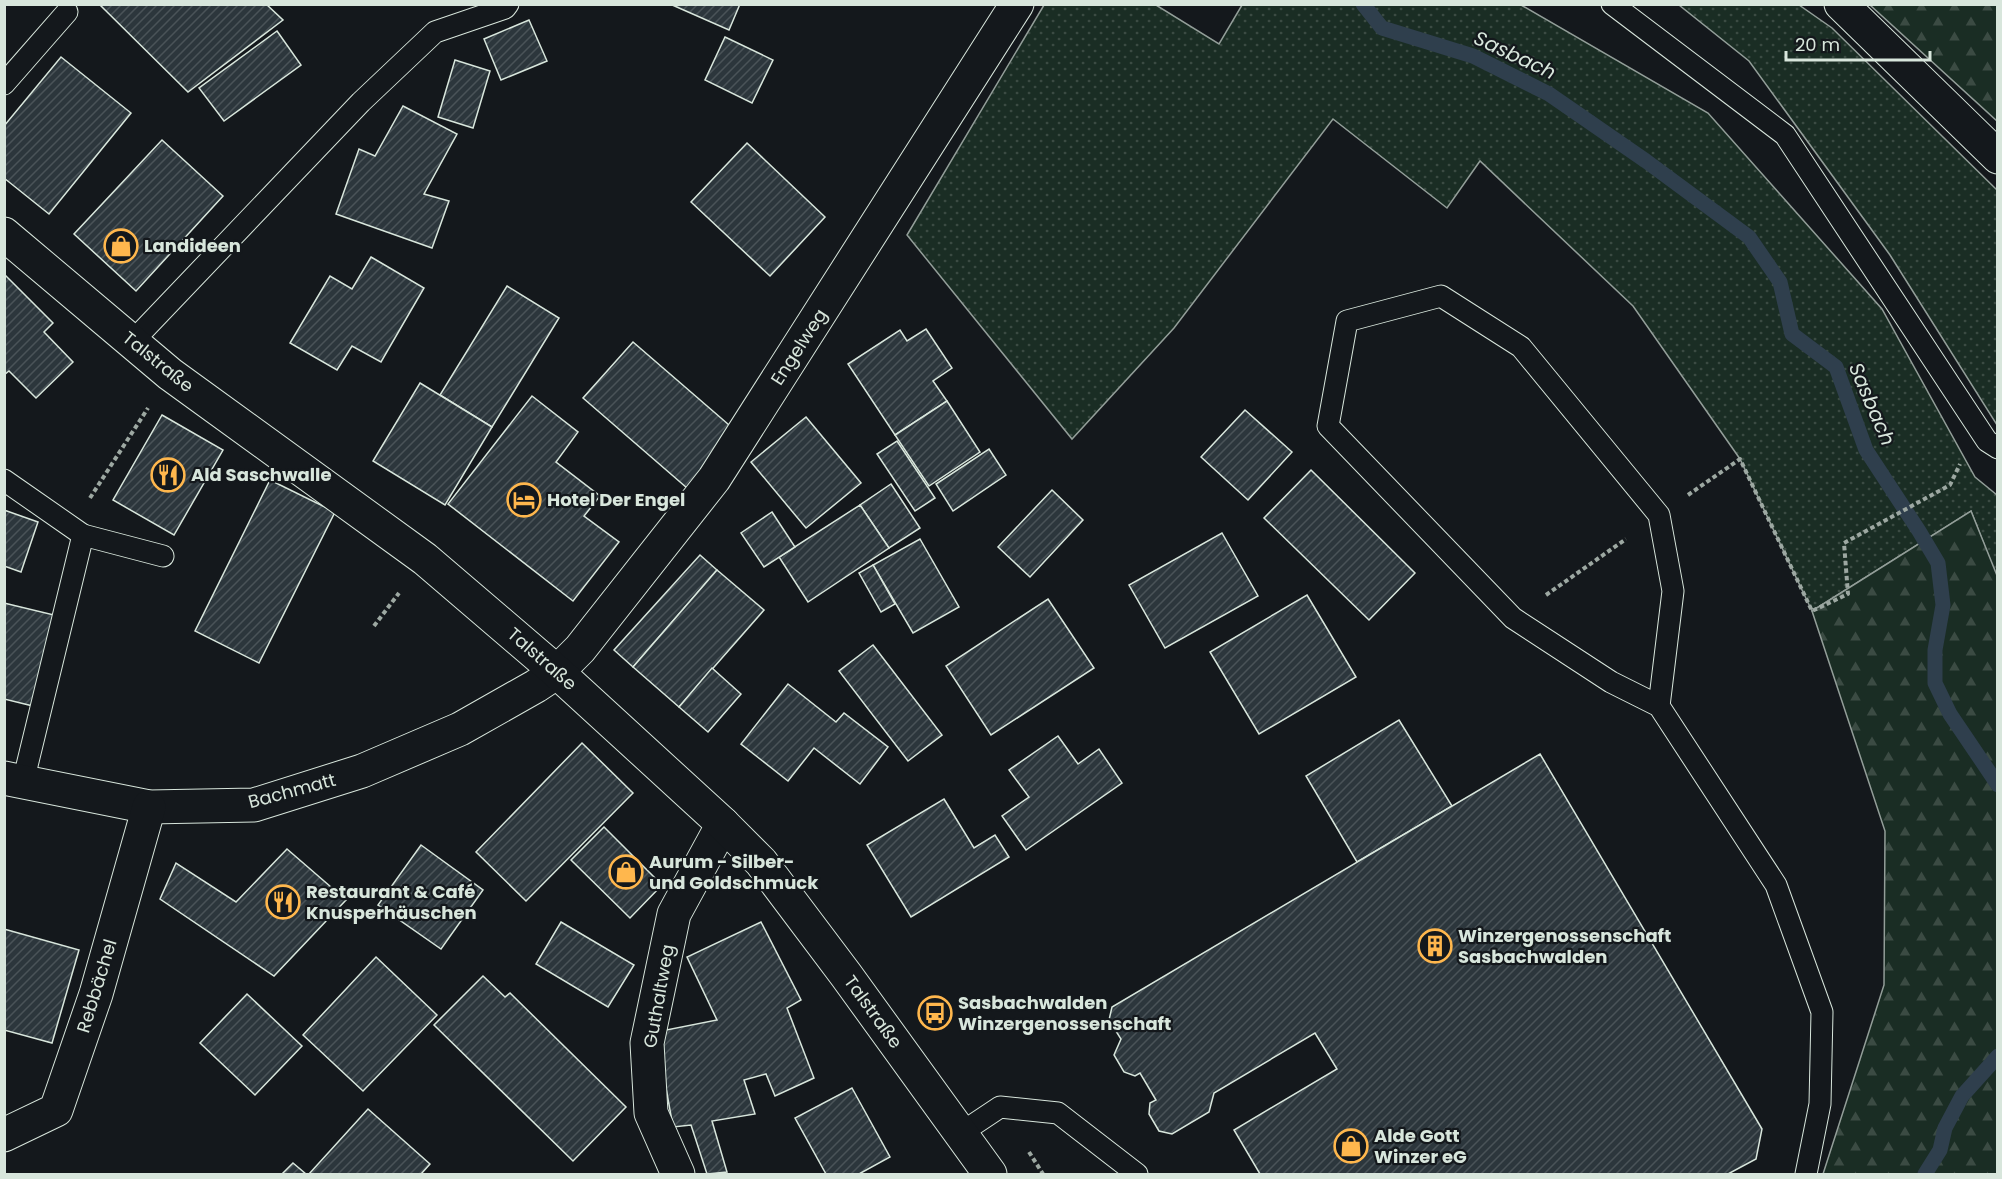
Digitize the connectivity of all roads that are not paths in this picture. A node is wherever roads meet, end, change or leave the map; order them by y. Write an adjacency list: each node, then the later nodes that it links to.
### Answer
1 (508, 4): 9 (lane)
2 (1017, 4): 14 (street, Engelweg)
3 (1612, 4): 10 (lane)
4 (1841, 4): 7 (street)
5 (67, 12): 6 (lane)
6 (4, 84)
7 (1998, 157)
8 (4, 234): 9 (street, Talstraße)
9 (132, 342): 14 (street, Talstraße)
10 (1998, 448)
11 (4, 480): 12 (lane)
12 (78, 530): 13 (lane); 16 (lane)
13 (163, 556)
14 (557, 672): 17 (street, Bachmatt); 18 (street, Talstraße)
15 (1659, 706): 15 (lane); 24 (lane)
16 (14, 780): 17 (street, Bachmatt)
17 (149, 807): 20 (street, Rebbächel)
18 (723, 824): 19 (street, Talstraße); 21 (street, Guthaltweg)
19 (961, 1133): 22 (street, Talstraße); 23 (lane)
20 (4, 1135)
21 (678, 1174)
22 (990, 1174)
23 (1137, 1174)
24 (1806, 1174)

